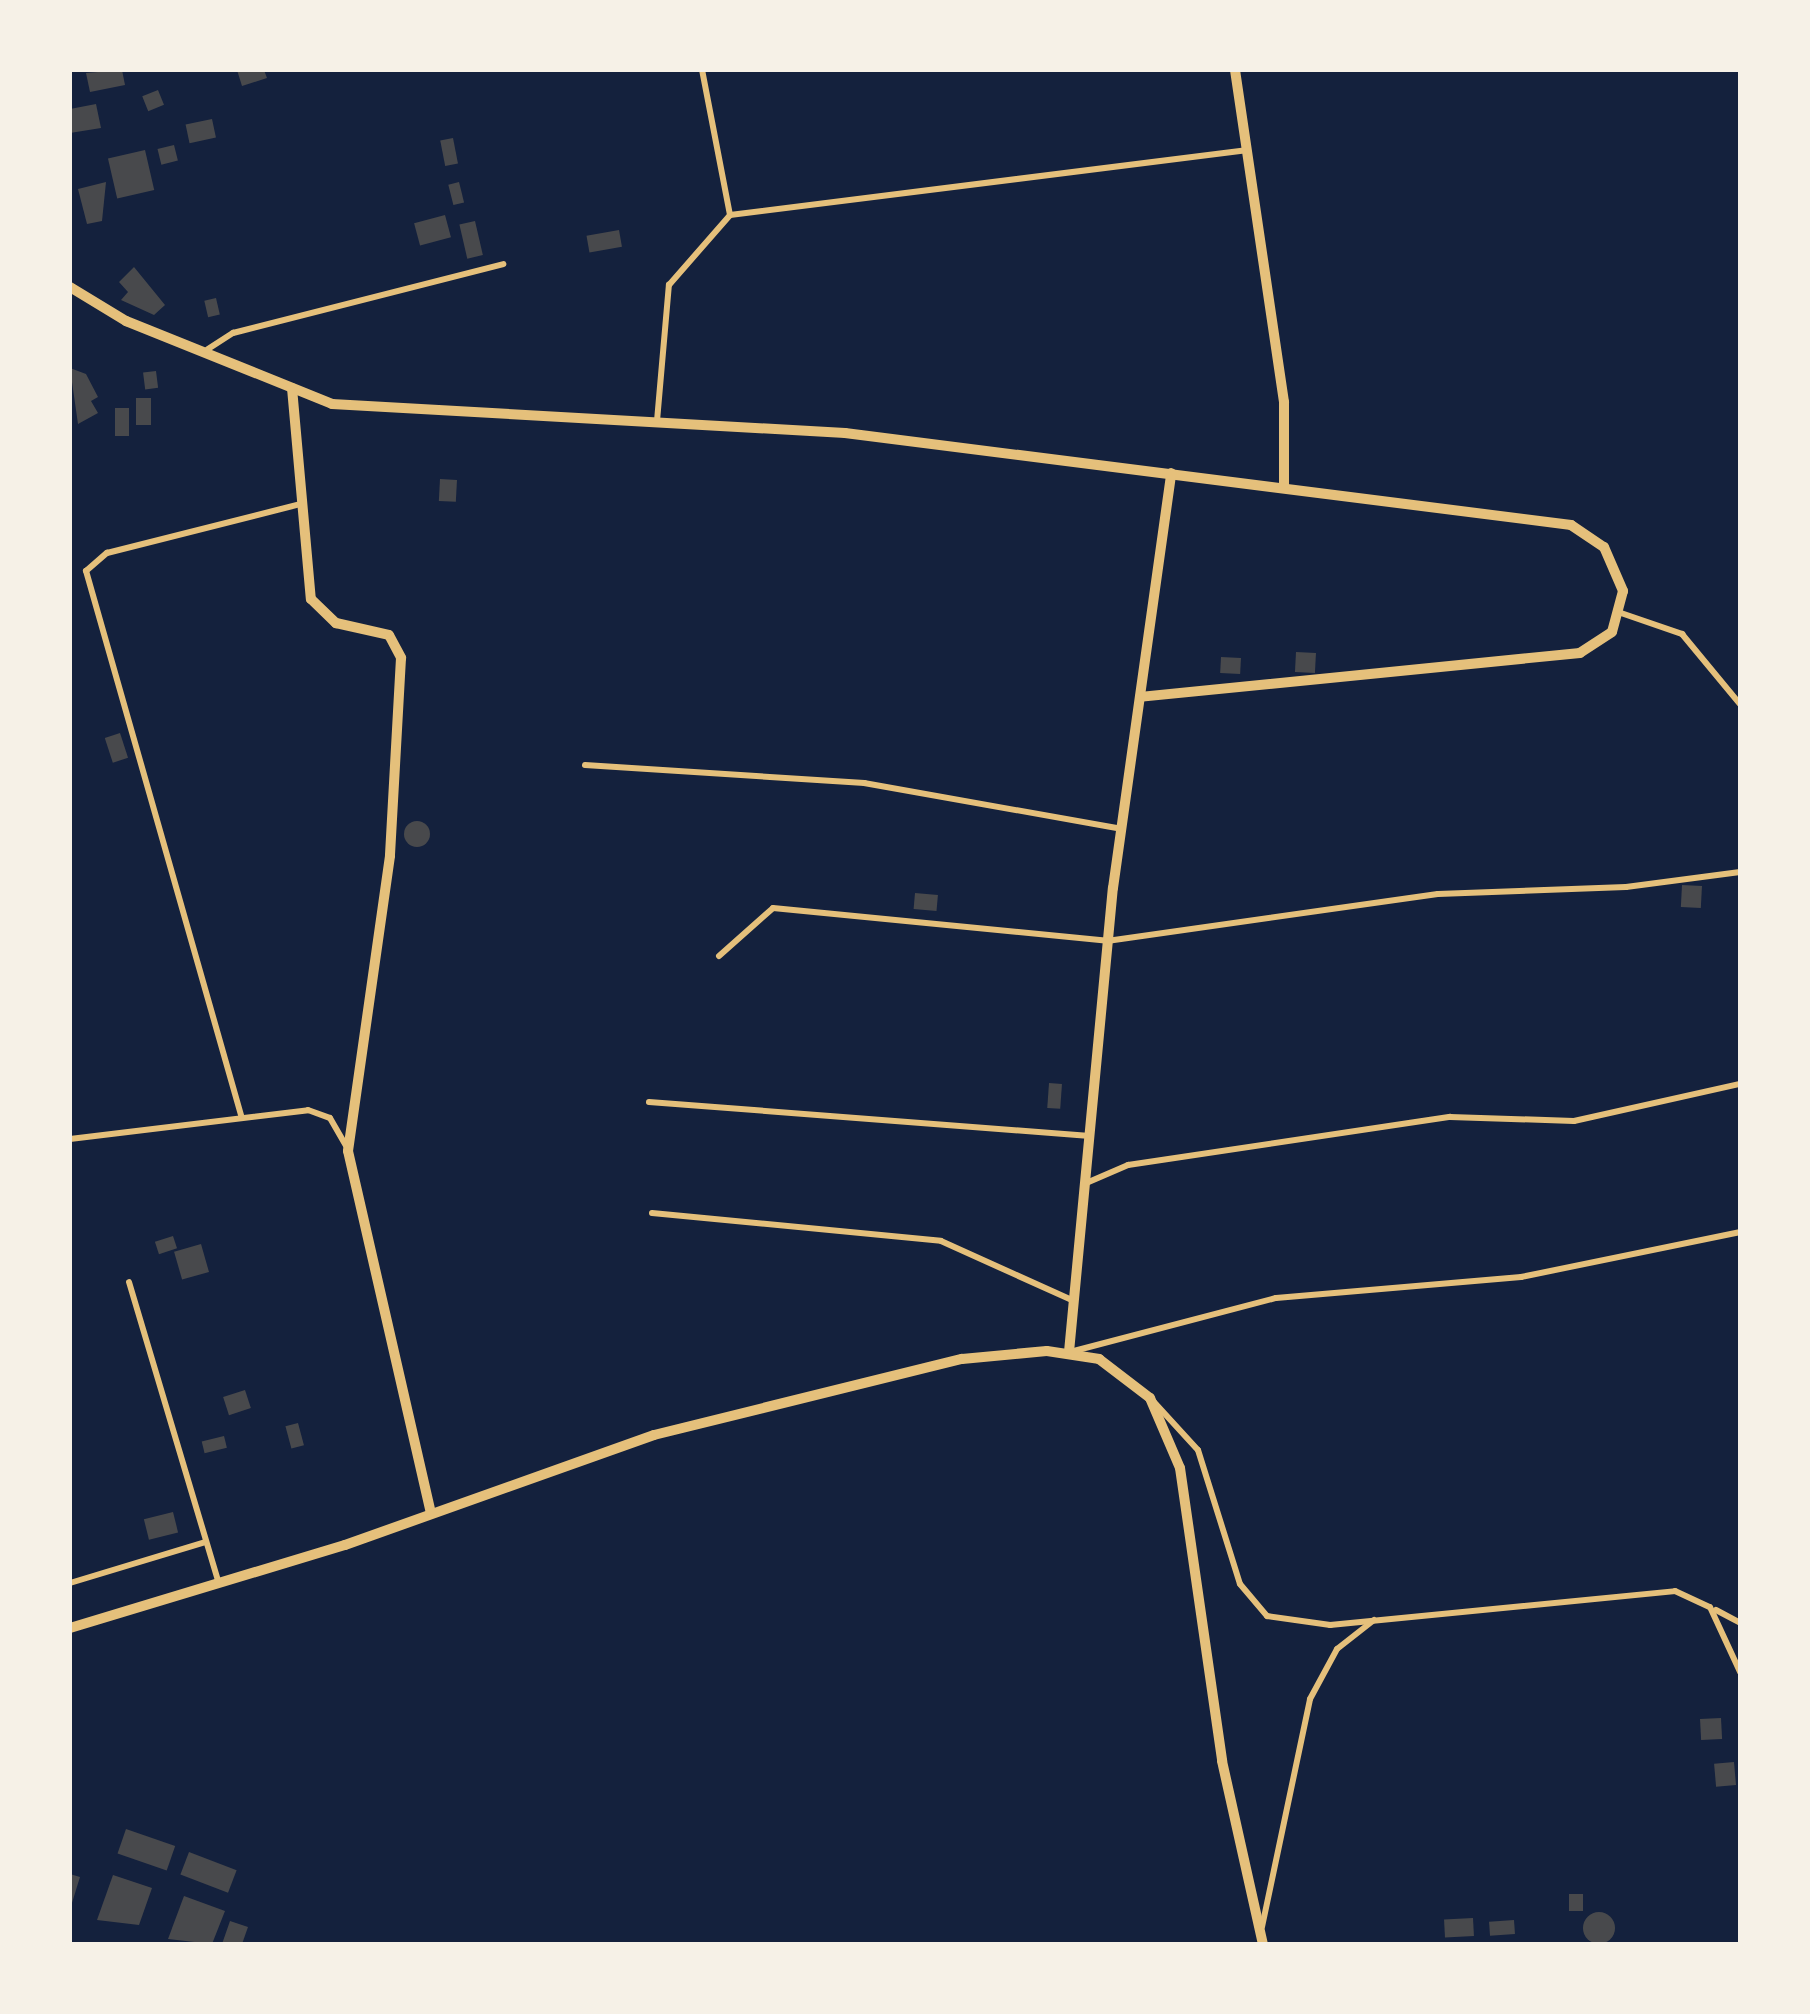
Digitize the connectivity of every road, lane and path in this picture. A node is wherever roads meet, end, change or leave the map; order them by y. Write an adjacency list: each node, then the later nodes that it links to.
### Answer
1 (702, 70): 4 (lane)
2 (1235, 70): 3 (street)
3 (1248, 150): 4 (lane); 11 (street)
4 (730, 215): 9 (lane)
5 (503, 264): 7 (lane)
6 (70, 286): 7 (street)
7 (208, 349): 8 (street)
8 (292, 388): 9 (street); 12 (street)
9 (657, 422): 10 (street)
10 (1171, 473): 11 (street); 14 (street)
11 (1284, 488): 13 (street)
12 (300, 504): 23 (lane); 26 (street)
13 (1621, 613): 14 (street); 15 (lane)
14 (1140, 696): 17 (street)
15 (1740, 704)
16 (585, 765): 17 (lane)
17 (1121, 829): 19 (street)
18 (1740, 872): 19 (lane)
19 (1107, 941): 20 (lane); 24 (street)
20 (719, 956)
21 (1740, 1084): 27 (lane)
22 (649, 1102): 24 (lane)
23 (241, 1115): 25 (lane); 26 (lane)
24 (1088, 1136): 27 (street)
25 (70, 1139)
26 (348, 1151): 34 (street)
27 (1084, 1184): 31 (street)
28 (652, 1214): 31 (lane)
29 (1740, 1232): 32 (lane)
30 (130, 1282): 35 (lane)
31 (1074, 1301): 32 (street)
32 (1070, 1352): 33 (street); 34 (street)
33 (1150, 1398): 39 (lane); 43 (street)
34 (431, 1512): 36 (street)
35 (206, 1542): 36 (lane); 37 (lane)
36 (218, 1581): 41 (street)
37 (70, 1583)
38 (1710, 1607): 39 (lane); 40 (lane); 42 (lane)
39 (1375, 1619): 43 (lane)
40 (1740, 1622)
41 (70, 1628)
42 (1740, 1672)
43 (1262, 1939)

